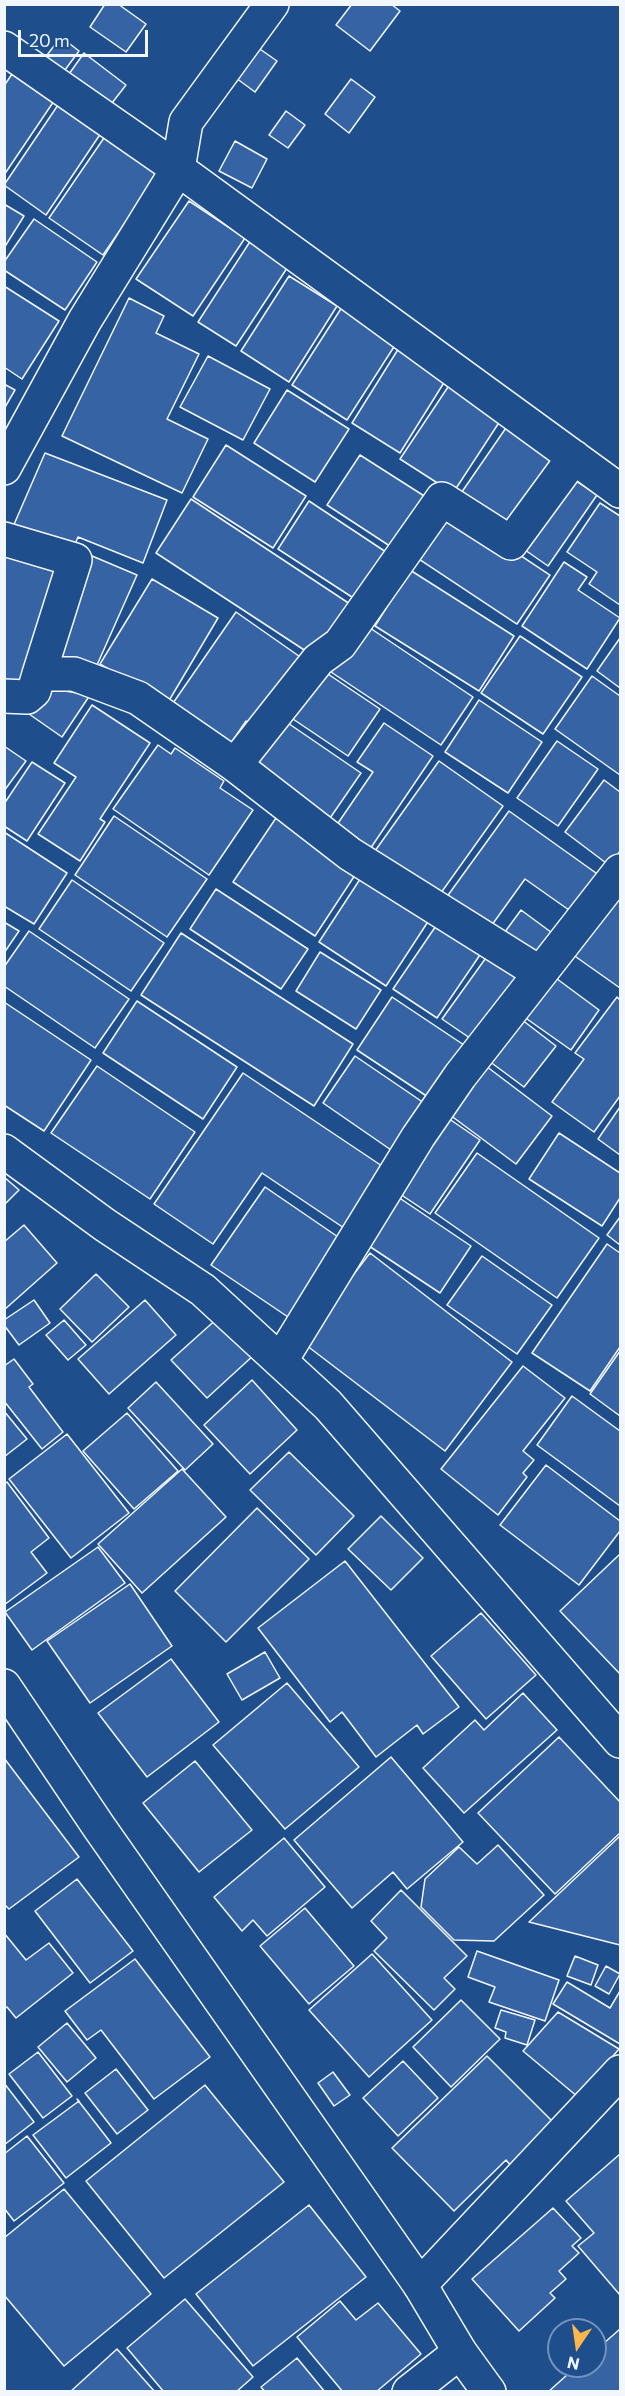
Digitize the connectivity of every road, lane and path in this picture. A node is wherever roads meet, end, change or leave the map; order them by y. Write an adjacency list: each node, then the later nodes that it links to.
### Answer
1 (272, 4): 3 (street)
2 (4, 48): 3 (street)
3 (178, 169): 4 (street); 5 (street)
4 (574, 457): 6 (street); 10 (street)
5 (4, 468)
6 (621, 491)
7 (4, 539): 8 (street)
8 (39, 674): 9 (street); 10 (street)
9 (4, 696)
10 (235, 765): 12 (street)
11 (617, 882): 12 (street)
12 (540, 973): 14 (street)
13 (4, 1152): 14 (street)
14 (281, 1359): 16 (street)
15 (4, 1686): 18 (street)
16 (621, 1741)
17 (621, 2072): 18 (street)
18 (420, 2285): 19 (street)
19 (460, 2352): 20 (street); 21 (street)
20 (409, 2391)
21 (489, 2391)

